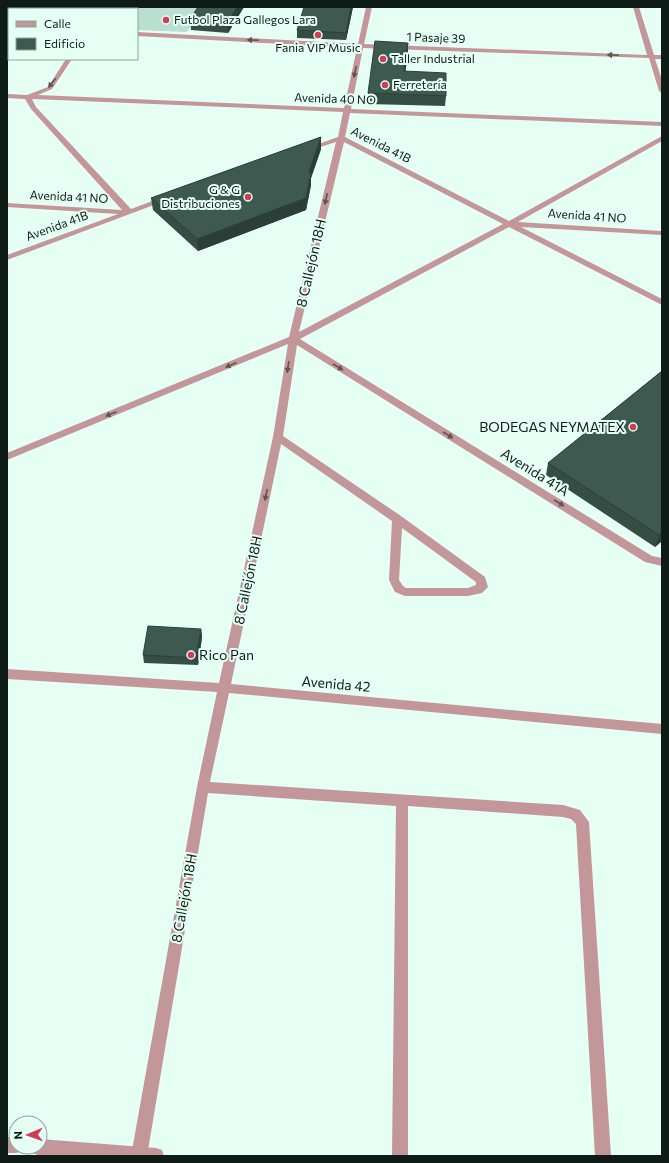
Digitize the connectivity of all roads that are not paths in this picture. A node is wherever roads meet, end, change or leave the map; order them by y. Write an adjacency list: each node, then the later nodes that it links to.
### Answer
1 (369, 7): 4 (street, 8 Callejón 18H)
2 (636, 7): 5 (street)
3 (138, 34): 4 (street, 1 Pasaje 39, one-way to 3)
4 (361, 46): 5 (street, 1 Pasaje 39, one-way to 4); 11 (street, 8 Callejón 18H, one-way to 11)
5 (652, 57): 6 (street, 1 Pasaje 39); 8 (street)
6 (662, 57)
7 (68, 60): 10 (street, one-way to 10)
8 (662, 91)
9 (7, 96): 10 (street, Avenida 40 NO)
10 (27, 97): 11 (street, Avenida 40 NO); 18 (street)
11 (346, 111): 12 (street, Avenida 40 NO); 13 (street, 8 Callejón 18H)
12 (662, 124)
13 (341, 138): 15 (street, Avenida 41B); 19 (street, Avenida 41B); 23 (street, 8 Callejón 18H, one-way to 23)
14 (662, 138): 19 (street)
15 (297, 153)
16 (173, 197): 18 (street, Avenida 41B)
17 (7, 205): 18 (street, Avenida 41 NO)
18 (129, 212): 21 (street, Avenida 41B)
19 (510, 223): 20 (street, Avenida 41 NO); 22 (street, Avenida 41B); 23 (street)
20 (662, 233)
21 (7, 258)
22 (662, 302)
23 (293, 339): 24 (street, 8 Callejón 18H, one-way to 24); 25 (street, one-way to 25); 27 (street, Avenida 41A, one-way to 27)
24 (278, 437): 26 (street); 29 (street, 8 Callejón 18H, one-way to 29)
25 (7, 457)
26 (397, 520): 26 (street)
27 (662, 562)
28 (7, 674): 29 (street, Avenida 42)
29 (225, 688): 30 (street, Avenida 42); 31 (street, 8 Callejón 18H)
30 (662, 729)
31 (203, 786): 32 (street); 34 (street, 8 Callejón 18H)
32 (402, 800): 36 (street); 37 (street)
33 (48, 1148): 34 (street)
34 (139, 1155): 35 (street)
35 (156, 1156)
36 (400, 1156)
37 (603, 1156)

